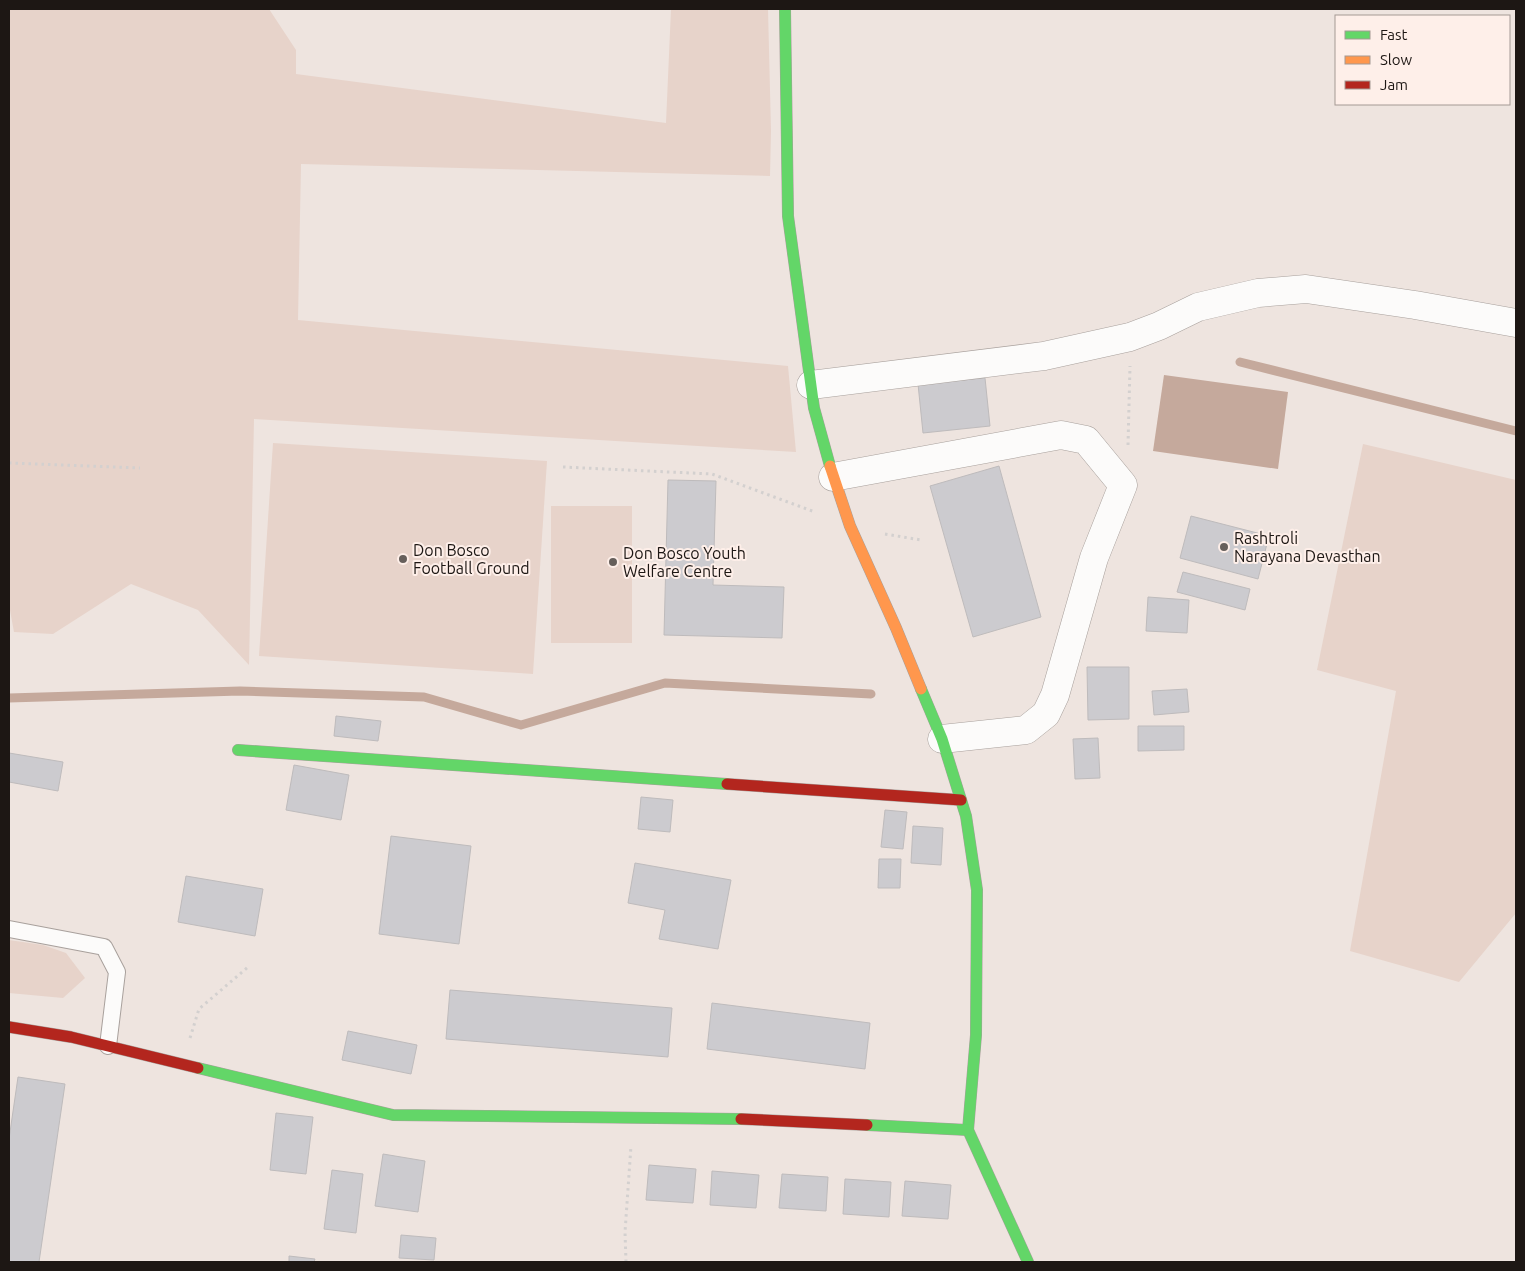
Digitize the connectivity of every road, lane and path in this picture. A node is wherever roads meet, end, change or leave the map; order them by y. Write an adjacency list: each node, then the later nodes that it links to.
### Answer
1 (785, 9): 4 (street)
2 (1516, 323): 3 (street)
3 (1130, 337): 4 (street); 9 (path)
4 (811, 386): 8 (street)
5 (9, 463): 7 (path)
6 (564, 466): 10 (path)
7 (140, 468)
8 (833, 477): 9 (street); 10 (street)
9 (1123, 485): 12 (street)
10 (850, 526): 11 (path); 12 (street)
11 (921, 540)
12 (942, 739): 14 (street)
13 (238, 750): 14 (street)
14 (961, 800): 21 (street)
15 (9, 929): 18 (lane)
16 (248, 966): 19 (path)
17 (9, 1027): 18 (street)
18 (108, 1046): 19 (street)
19 (182, 1064): 20 (street)
20 (633, 1118): 21 (street); 22 (path)
21 (968, 1130): 23 (street)
22 (626, 1262)
23 (1028, 1262)

